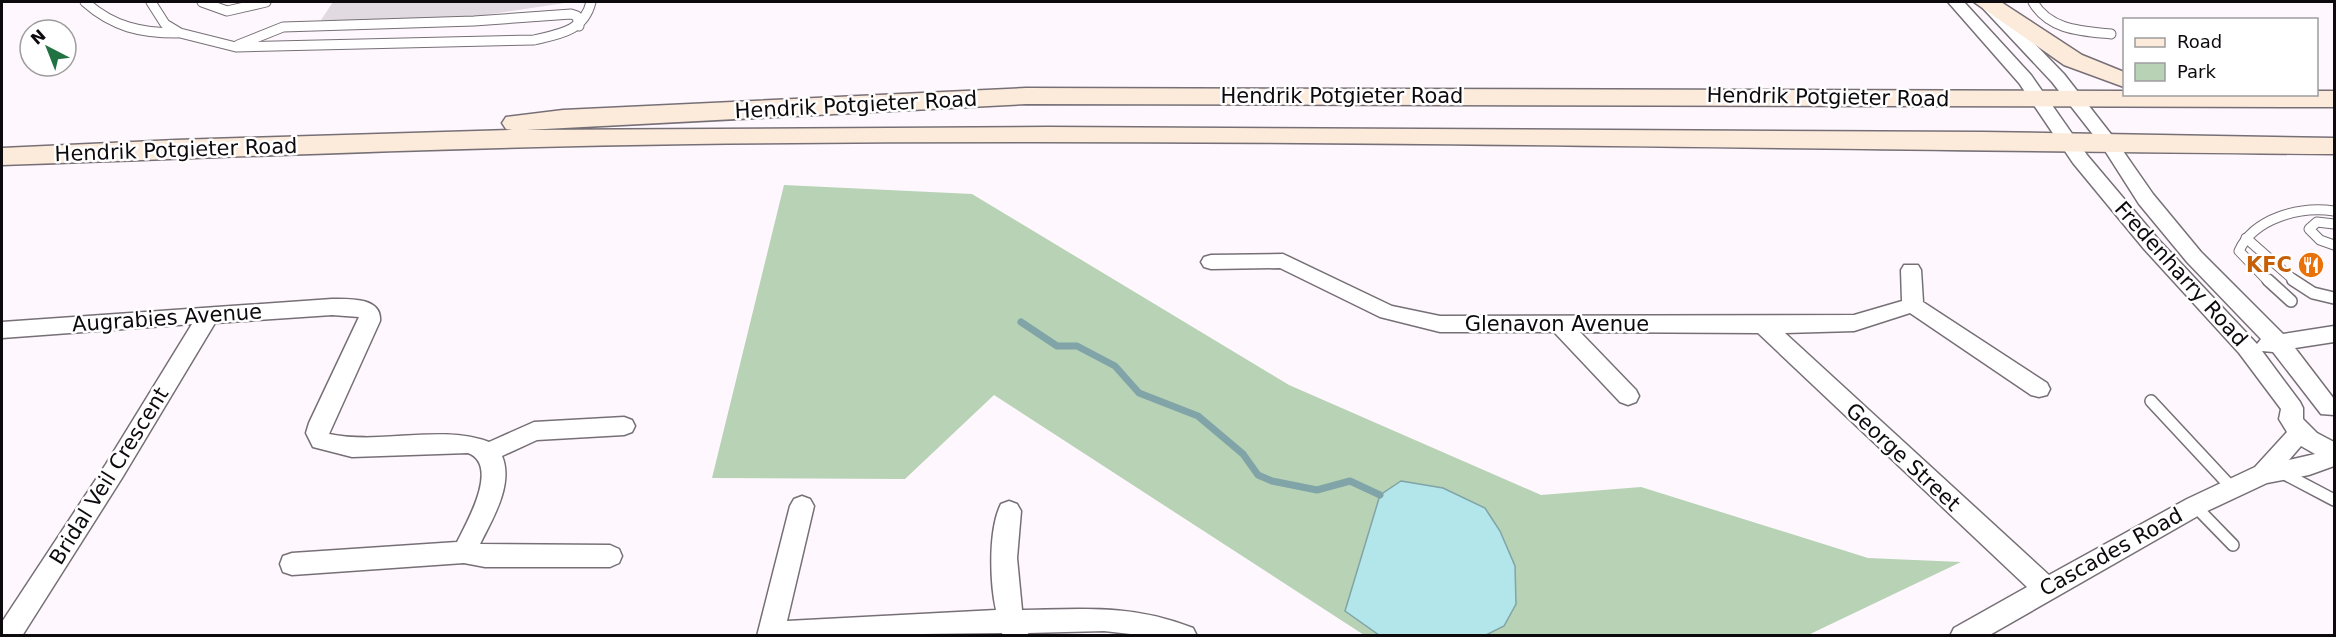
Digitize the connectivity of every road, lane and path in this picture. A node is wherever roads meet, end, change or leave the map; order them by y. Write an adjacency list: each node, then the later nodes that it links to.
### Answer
1 (85, 2): 10 (lane)
2 (151, 2): 10 (lane)
3 (203, 2): 4 (lane)
4 (266, 2)
5 (591, 2): 9 (lane)
6 (1956, 2): 16 (street, Fredenharry Road)
7 (1985, 2): 13 (main road); 15 (street, Fredenharry Road)
8 (2033, 2): 11 (lane)
9 (579, 26): 12 (lane); 12 (lane)
10 (180, 33): 12 (lane)
11 (2111, 34)
12 (236, 47)
13 (2123, 80)
14 (2191, 96): 15 (main road, Hendrik Potgieter Road); 17 (main road, Hendrik Potgieter Road)
15 (2073, 97): 16 (main road, Hendrik Potgieter Road); 19 (street, Fredenharry Road)
16 (2036, 98): 18 (street, Fredenharry Road); 20 (main road, Hendrik Potgieter Road)
17 (2334, 99)
18 (2067, 142): 19 (main road, Hendrik Potgieter Road); 20 (main road, Hendrik Potgieter Road); 38 (street, Fredenharry Road)
19 (2108, 142): 21 (main road, Hendrik Potgieter Road); 37 (street, Fredenharry Road)
20 (351, 143): 22 (main road, Hendrik Potgieter Road)
21 (2334, 146)
22 (2, 157)
23 (2334, 211): 25 (lane)
24 (2334, 224): 26 (lane)
25 (2246, 238): 29 (lane); 30 (lane)
26 (2334, 245)
27 (1211, 262): 33 (street, Glenavon Avenue)
28 (1911, 270): 31 (street)
29 (2334, 298)
30 (2291, 301)
31 (1913, 305): 34 (street, Glenavon Avenue); 39 (street)
32 (209, 315): 35 (street, Augrabies Avenue); 46 (street, Augrabies Avenue); 61 (street, Bridal Veil Crescent)
33 (1559, 324): 34 (street, Glenavon Avenue); 40 (street)
34 (1763, 325): 58 (street, George Street)
35 (2, 330)
36 (2334, 334): 37 (street)
37 (2279, 344): 38 (street); 43 (street, Fredenharry Road)
38 (2247, 347): 42 (street, Fredenharry Road)
39 (2039, 389)
40 (1628, 396)
41 (2151, 401): 49 (lane)
42 (2292, 408): 43 (street); 45 (street)
43 (2332, 409)
44 (624, 426): 46 (street)
45 (2299, 433): 47 (street); 48 (street, Cascades Road)
46 (489, 452): 55 (street)
47 (2334, 454): 48 (street, Cascades Road)
48 (2271, 471): 49 (street, Cascades Road); 50 (lane)
49 (2232, 488): 52 (street, Cascades Road)
50 (2334, 500)
51 (802, 506): 60 (street)
52 (2195, 506): 54 (lane); 58 (street, Cascades Road)
53 (1009, 512): 59 (street)
54 (2233, 545)
55 (464, 552): 56 (street); 57 (street)
56 (610, 555)
57 (292, 564)
58 (2045, 588): 63 (street, Cascades Road)
59 (1013, 628): 60 (street); 62 (street)
60 (770, 634)
61 (7, 636)
62 (1184, 636)
63 (1963, 636)

